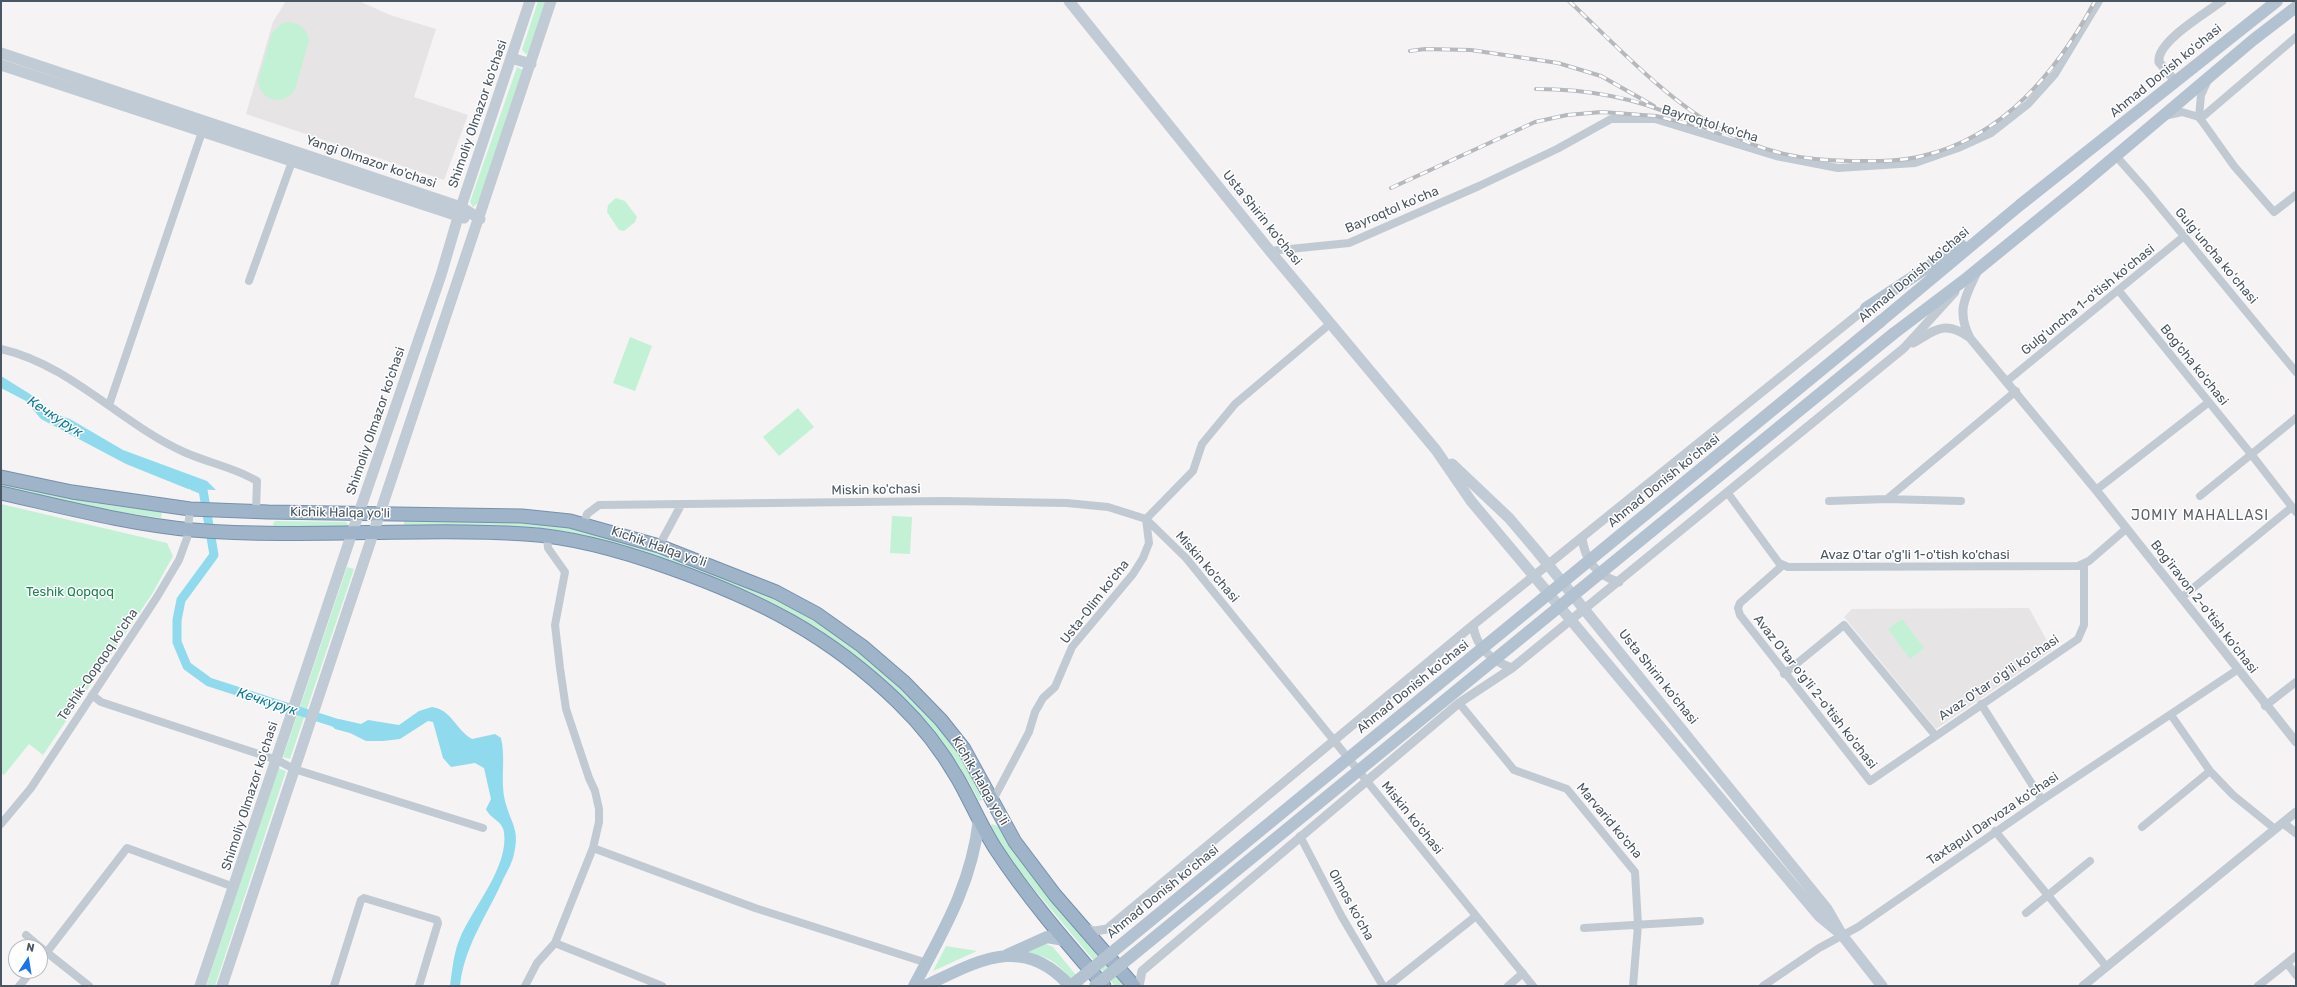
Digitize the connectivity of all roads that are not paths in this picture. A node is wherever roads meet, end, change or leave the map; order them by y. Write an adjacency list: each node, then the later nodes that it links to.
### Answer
1 (530, 1): 10 (main road, Shimoliy Olmazor ko'chasi)
2 (551, 1): 11 (main road)
3 (1069, 1): 25 (main road, Usta Shirin ko'chasi)
4 (2099, 1): 25 (street, Bayroqtol ko'cha)
5 (2222, 1): 14 (street)
6 (2277, 1): 14 (main road, Ahmad Donish ko'chasi)
7 (2296, 7): 13 (main road)
8 (2296, 38): 16 (street)
9 (1, 53): 19 (main road, Yangi Olmazor ko'chasi)
10 (511, 58): 11 (main road); 22 (main road, Shimoliy Olmazor ko'chasi)
11 (531, 64): 23 (main road)
12 (1, 65): 17 (main road, Yangi Olmazor ko'chasi)
13 (2210, 77): 15 (main road); 16 (street)
14 (2175, 81): 21 (main road, Ahmad Donish ko'chasi)
15 (2163, 116): 16 (street); 18 (main road)
16 (2200, 118): 20 (street)
17 (202, 132): 19 (main road, Yangi Olmazor ko'chasi); 39 (street)
18 (2116, 156): 24 (street, Gulgʻuncha koʻchasi); 26 (main road)
19 (293, 157): 22 (main road, Yangi Olmazor ko'chasi); 28 (street)
20 (2296, 195)
21 (2020, 205): 30 (main road); 138 (main road, Ahmad Donish ko'chasi, bridge)
22 (459, 212): 23 (main road, Yangi Olmazor ko'chasi); 55 (main road, Shimoliy Olmazor ko'chasi)
23 (480, 219): 56 (main road)
24 (2183, 237): 29 (street, Gulg'uncha 1-o'tish ko'chasi); 35 (street, Gulgʻuncha koʻchasi)
25 (1270, 251): 31 (main road, Usta Shirin ko'chasi)
26 (1978, 270): 27 (main road); 32 (street, Bog'iravon 2-o'tish ko'chasi)
27 (1967, 278): 33 (street); 139 (main road, bridge)
28 (249, 281)
29 (2119, 292): 36 (street, Gulg'uncha 1-o'tish ko'chasi); 38 (street, Bog'cha ko'chasi)
30 (1866, 308): 64 (street, Ahmad Donish ko'chasi)
31 (1330, 323): 41 (main road, Usta Shirin ko'chasi); 57 (street)
32 (1970, 338): 33 (street, Bog'iravon 2-o'tish ko'chasi); 36 (street, Bog'iravon 2-o'tish ko'chasi)
33 (1904, 348): 45 (street)
34 (1, 349): 39 (street)
35 (2296, 372)
36 (2007, 381): 37 (street, Bog'iravon 2-o'tish ko'chasi)
37 (2016, 391): 44 (street, Bog'iravon 2-o'tish ko'chasi); 48 (street)
38 (2209, 402): 42 (street, Bog'cha ko'chasi); 44 (street)
39 (109, 405): 54 (street)
40 (2296, 418): 42 (street)
41 (1436, 450): 68 (main road, Usta Shirin ko'chasi); 69 (main road, Usta Shirin ko'chasi)
42 (2251, 454): 47 (street); 53 (street, Bog'cha ko'chasi)
43 (1, 477): 52 (highway, Kichik Halqa yo'li)
44 (2096, 490): 60 (street, Bog'iravon 2-o'tish ko'chasi)
45 (1727, 492): 66 (street); 70 (street)
46 (1, 494): 59 (highway, Kichik Halqa yo'li)
47 (2200, 496)
48 (1887, 499): 49 (street); 50 (street)
49 (1829, 501)
50 (1960, 501)
51 (681, 505): 57 (street, Miskin ko'chasi); 58 (street, Miskin ko'chasi); 65 (street)
52 (191, 509): 54 (highway, Kichik Halqa yo'li); 59 (street, Teshik-Qopqoq ko'cha)
53 (2294, 510): 71 (street)
54 (256, 511): 55 (highway, Kichik Halqa yo'li)
55 (359, 513): 56 (highway, Kichik Halqa yo'li); 61 (main road, Shimoliy Olmazor ko'chasi)
56 (379, 514): 58 (highway, Kichik Halqa yo'li); 62 (main road)
57 (1146, 519): 85 (street, Miskin ko'chasi); 93 (street, Usta-Olim ko'cha)
58 (584, 524): 65 (highway, Kichik Halqa yo'li)
59 (190, 529): 61 (highway, Kichik Halqa yo'li); 79 (street, Teshik-Qopqoq ko'cha)
60 (2126, 529): 67 (street); 71 (street, Bog'iravon 2-o'tish ko'chasi)
61 (352, 533): 62 (highway, Kichik Halqa yo'li); 87 (main road, Shimoliy Olmazor ko'chasi)
62 (372, 533): 63 (highway, Kichik Halqa yo'li); 88 (main road)
63 (547, 536): 95 (highway, Kichik Halqa yo'li); 104 (street)
64 (1582, 538): 68 (street, Ahmad Donish ko'chasi); 70 (street)
65 (659, 546): 93 (highway, Kichik Halqa yo'li)
66 (1783, 565): 67 (street, Avaz O'tar o'g'li 1-o'tish ko'chasi); 77 (street, Avaz O'tar o'g'li 2-o'tish ko'chasi)
67 (2084, 565): 81 (street, Avaz O'tar o'g'li ko'chasi)
68 (1549, 566): 69 (street, Ahmad Donish ko'chasi); 72 (main road, Usta Shirin ko'chasi)
69 (1535, 577): 73 (main road, Usta Shirin ko'chasi); 74 (street, Ahmad Donish ko'chasi)
70 (1619, 582): 72 (street)
71 (2181, 598): 76 (street, Bog'iravon 2-o'tish ko'chasi)
72 (1585, 609): 73 (street); 115 (main road, Usta Shirin ko'chasi)
73 (1571, 620): 75 (street); 115 (main road, Usta Shirin ko'chasi)
74 (1474, 625): 75 (street); 85 (street, Ahmad Donish ko'chasi)
75 (1512, 668): 80 (street)
76 (2237, 670): 82 (street, Bog'iravon 2-o'tish ko'chasi); 83 (street, Taxtapul Darvoza ko'chasi)
77 (1784, 674): 84 (street); 91 (street, Avaz O'tar o'g'li 2-o'tish ko'chasi)
78 (2296, 682): 82 (street)
79 (92, 695): 87 (street); 97 (street, Teshik-Qopqoq ko'cha)
80 (1459, 703): 90 (street); 111 (street, Marvarid ko'cha)
81 (1981, 704): 84 (street, Avaz O'tar o'g'li ko'chasi); 92 (street)
82 (2265, 706): 86 (street, Bog'iravon 2-o'tish ko'chasi)
83 (2171, 715): 89 (street); 92 (street, Taxtapul Darvoza ko'chasi)
84 (1935, 735): 91 (street, Avaz O'tar o'g'li ko'chasi)
85 (1334, 741): 90 (street, Miskin ko'chasi); 112 (street, Ahmad Donish ko'chasi)
86 (2296, 742)
87 (277, 760): 88 (street); 106 (main road, Shimoliy Olmazor ko'chasi)
88 (294, 769): 98 (street); 130 (main road)
89 (2210, 771): 99 (street); 100 (street)
90 (1366, 780): 103 (street); 109 (street, Miskin ko'chasi)
91 (1870, 781)
92 (2042, 800): 101 (street, Taxtapul Darvoza ko'chasi)
93 (994, 806): 95 (highway); 112 (highway, Kichik Halqa yo'li)
94 (2296, 812): 96 (street)
95 (979, 819): 117 (highway, Kichik Halqa yo'li); 123 (main road)
96 (2283, 823): 100 (street); 102 (street)
97 (1, 824)
98 (483, 828)
99 (2142, 828)
100 (2275, 829): 125 (street)
101 (1995, 832): 107 (street); 115 (street, Taxtapul Darvoza ko'chasi)
102 (2296, 833)
103 (1300, 836): 142 (street); 143 (street, Olmos ko'cha)
104 (593, 848): 118 (street); 123 (street)
105 (2090, 861): 107 (street)
106 (234, 887): 119 (street); 129 (main road, Shimoliy Olmazor ko'chasi)
107 (2047, 896): 108 (street); 125 (street)
108 (2026, 913)
109 (1476, 916): 126 (street, Miskin ko'chasi); 144 (street)
110 (1700, 921): 111 (street)
111 (1638, 925): 113 (street); 147 (street, Marvarid ko'cha)
112 (1082, 927): 141 (highway, Kichik Halqa yo'li)
113 (1584, 928)
114 (26, 935): 116 (street)
115 (1842, 935): 148 (street, Taxtapul Darvoza ko'chasi); 149 (main road, Usta Shirin ko'chasi)
116 (31, 939)
117 (1064, 940): 121 (main road); 140 (highway, Kichik Halqa yo'li)
118 (556, 943): 133 (street); 134 (street)
119 (48, 952)
120 (48, 954): 128 (street)
121 (1006, 955): 136 (main road); 137 (main road); 138 (main road)
122 (2296, 956): 124 (street)
123 (927, 963): 135 (main road)
124 (2287, 963): 127 (street); 151 (street)
125 (2106, 966): 150 (street)
126 (1523, 973): 145 (street); 146 (street, Miskin ko'chasi)
127 (2296, 974)
128 (89, 986)
129 (200, 986)
130 (222, 986)
131 (334, 986): 132 (street)
132 (418, 986)
133 (525, 986)
134 (662, 986)
135 (914, 986)
136 (925, 986)
137 (939, 986)
138 (1070, 986)
139 (1095, 986)
140 (1104, 986)
141 (1134, 986)
142 (1139, 986)
143 (1383, 986)
144 (1388, 986)
145 (1508, 986)
146 (1533, 986)
147 (1633, 986)
148 (1763, 986)
149 (1882, 986)
150 (2082, 986)
151 (2258, 986)

